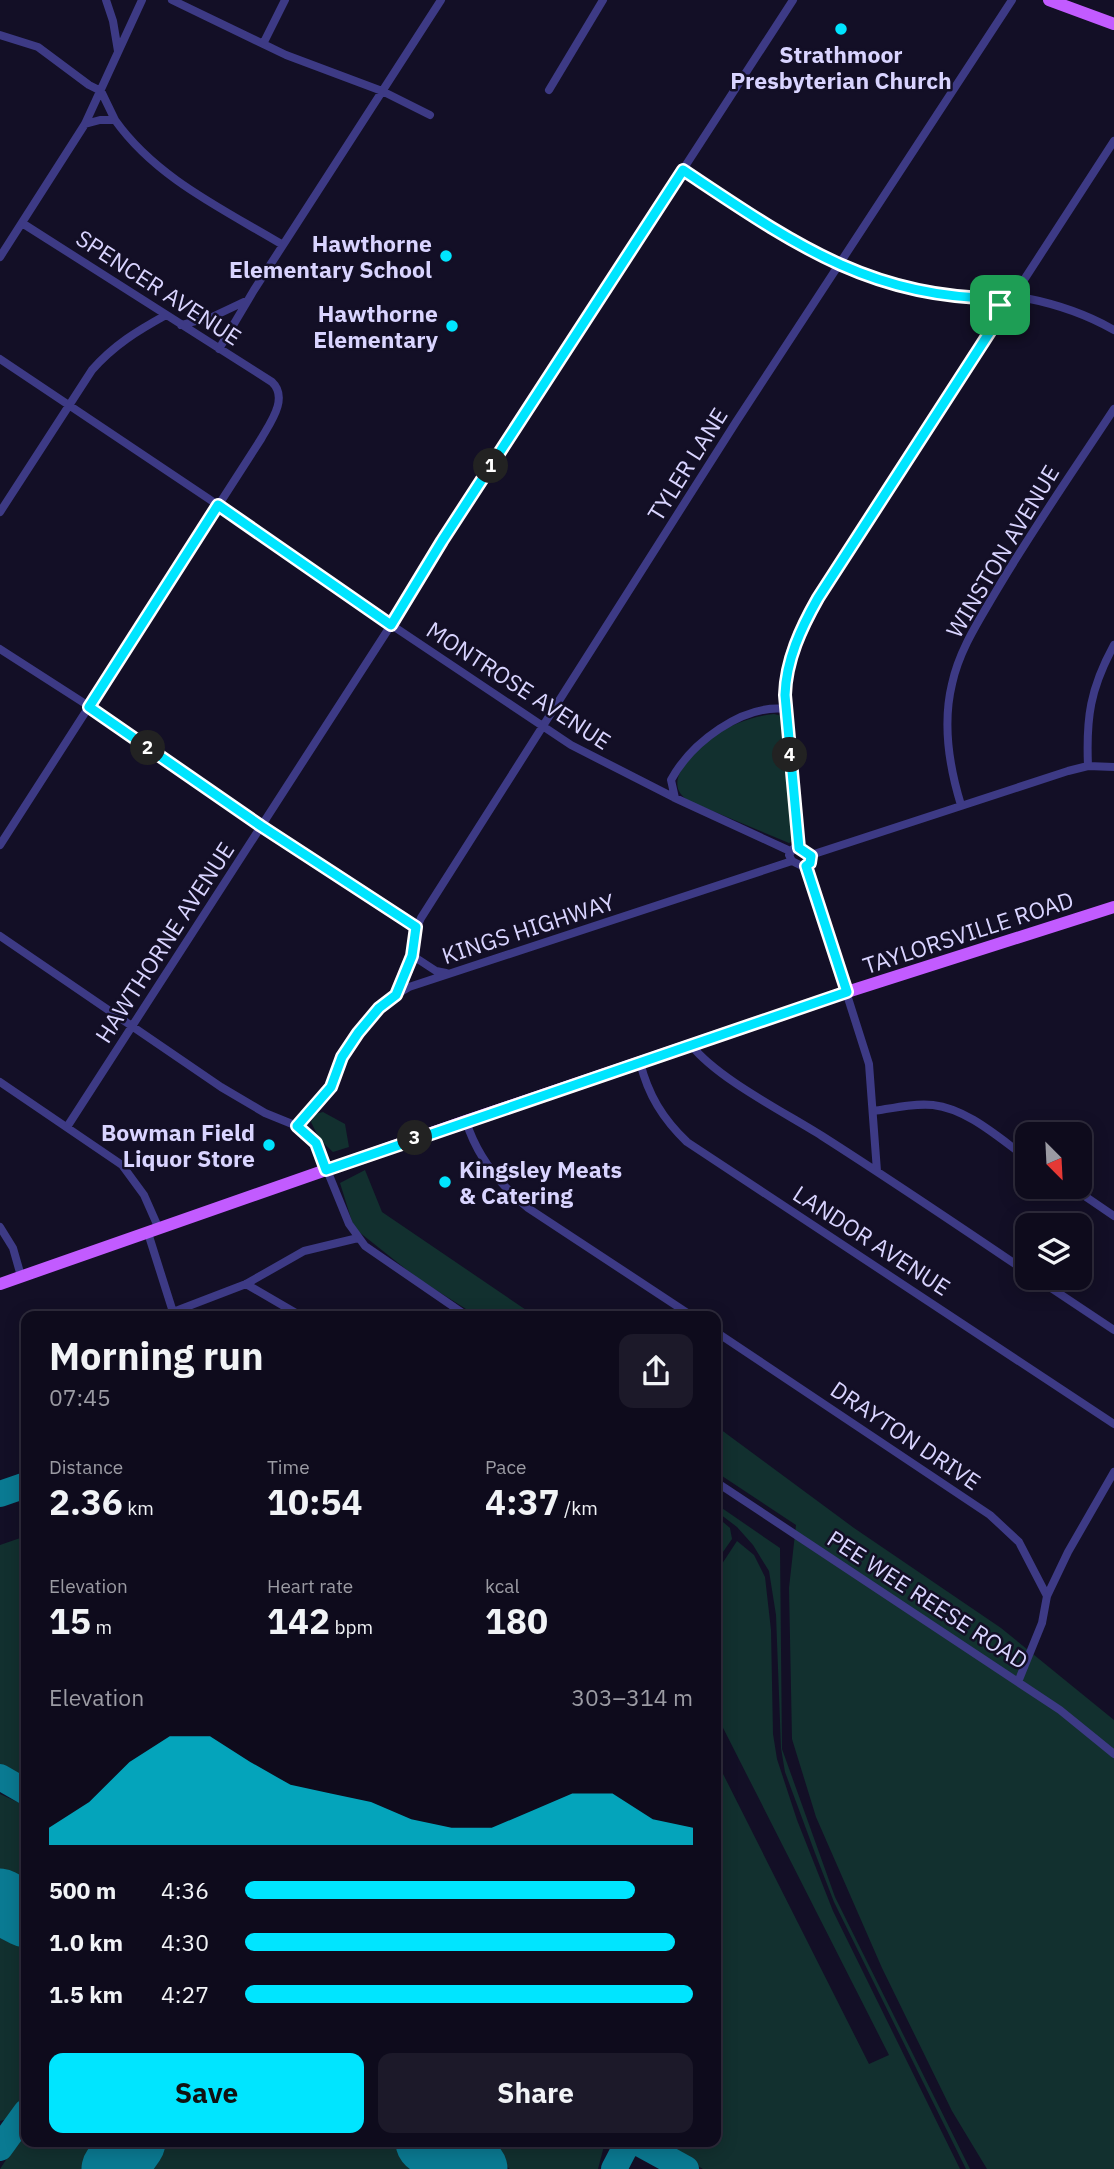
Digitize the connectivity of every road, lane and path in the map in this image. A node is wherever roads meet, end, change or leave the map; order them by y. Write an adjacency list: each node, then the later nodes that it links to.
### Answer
1 (106, 0): 13 (street)
2 (142, 0): 13 (street)
3 (172, 0): 12 (street)
4 (285, 0): 12 (street)
5 (441, 0): 16 (street)
6 (603, 0): 14 (street)
7 (793, 0): 21 (street, HAWTHORNE AVENUE)
8 (1012, 0): 25 (street, TYLER LANE)
9 (1049, 0): 10 (main road)
10 (1114, 24)
11 (0, 35): 15 (street)
12 (263, 44): 16 (street)
13 (118, 55): 15 (street)
14 (549, 90)
15 (101, 91): 18 (street); 19 (street)
16 (382, 91): 17 (street); 23 (street)
17 (430, 115)
18 (115, 120): 19 (street); 23 (street)
19 (85, 124): 22 (street)
20 (1114, 141): 26 (street)
21 (683, 170): 25 (street); 40 (street, HAWTHORNE AVENUE)
22 (22, 223): 24 (street); 31 (street, SPENCER AVENUE)
23 (283, 245): 29 (street)
24 (0, 257)
25 (840, 265): 27 (street); 45 (street, TYLER LANE)
26 (1020, 286): 27 (street); 28 (street)
27 (1001, 298): 30 (street)
28 (1025, 298): 30 (street); 33 (street)
29 (248, 300): 32 (street); 34 (street)
30 (1004, 310): 44 (street)
31 (166, 315): 32 (street, SPENCER AVENUE); 36 (street)
32 (181, 325): 34 (street, SPENCER AVENUE)
33 (1114, 330)
34 (219, 349): 38 (street, SPENCER AVENUE)
35 (0, 359): 36 (street, MONTROSE AVENUE)
36 (68, 406): 38 (street, MONTROSE AVENUE); 39 (street)
37 (1114, 409): 51 (street, WINSTON AVENUE)
38 (218, 505): 40 (street, MONTROSE AVENUE); 43 (street)
39 (0, 512)
40 (391, 625): 45 (street, MONTROSE AVENUE); 52 (street, HAWTHORNE AVENUE)
41 (1114, 645): 46 (street)
42 (0, 649): 43 (street)
43 (89, 707): 52 (street); 53 (street)
44 (786, 709): 48 (street); 54 (street)
45 (543, 727): 49 (street, MONTROSE AVENUE); 59 (street, TYLER LANE)
46 (1087, 766): 47 (street); 51 (street)
47 (1114, 767)
48 (671, 780): 49 (street); 50 (street)
49 (652, 787): 50 (street, MONTROSE AVENUE)
50 (675, 799): 54 (street, MONTROSE AVENUE)
51 (961, 805): 55 (street)
52 (261, 826): 59 (street); 65 (street, HAWTHORNE AVENUE)
53 (0, 845)
54 (795, 849): 55 (street, MONTROSE AVENUE); 56 (street)
55 (811, 855): 57 (street)
56 (792, 861): 57 (street); 62 (street, KINGS HIGHWAY)
57 (806, 866): 63 (street)
58 (1114, 907): 63 (main road, TAYLORSVILLE ROAD)
59 (416, 927): 61 (street, TYLER LANE)
60 (0, 936): 65 (street)
61 (412, 956): 62 (street); 64 (street, TYLER LANE)
62 (449, 974): 64 (street, KINGS HIGHWAY)
63 (847, 992): 66 (main road, TAYLORSVILLE ROAD); 69 (street)
64 (396, 995): 71 (street, KINGS HIGHWAY)
65 (132, 1027): 71 (street); 72 (street, HAWTHORNE AVENUE)
66 (691, 1045): 67 (main road, TAYLORSVILLE ROAD); 75 (street)
67 (640, 1062): 70 (main road, TAYLORSVILLE ROAD); 93 (street, LANDOR AVENUE)
68 (0, 1082): 72 (street)
69 (874, 1111): 73 (street); 75 (street)
70 (466, 1121): 74 (main road, TAYLORSVILLE ROAD); 90 (street)
71 (297, 1126): 74 (street)
72 (67, 1127): 79 (street)
73 (1015, 1150)
74 (326, 1170): 79 (main road, TAYLORSVILLE ROAD); 80 (street)
75 (877, 1171): 81 (street)
76 (1089, 1199): 77 (street)
77 (1114, 1216)
78 (0, 1227): 82 (street)
79 (154, 1231): 82 (main road, TAYLORSVILLE ROAD); 86 (street)
80 (358, 1238): 83 (street); 89 (street)
81 (1015, 1264)
82 (21, 1276): 84 (main road, TAYLORSVILLE ROAD)
83 (246, 1283): 87 (street); 88 (street)
84 (0, 1284)
85 (1054, 1290): 91 (street)
86 (173, 1311)
87 (181, 1311)
88 (293, 1311)
89 (460, 1311)
90 (684, 1311)
91 (1114, 1330)
92 (721, 1335): 96 (street, DRAYTON DRIVE)
93 (1114, 1423)
94 (1114, 1472): 96 (street)
95 (721, 1485): 97 (street, PEE WEE REESE ROAD)
96 (1047, 1596): 97 (street)
97 (1018, 1682): 98 (street, PEE WEE REESE ROAD)
98 (1114, 1755)

